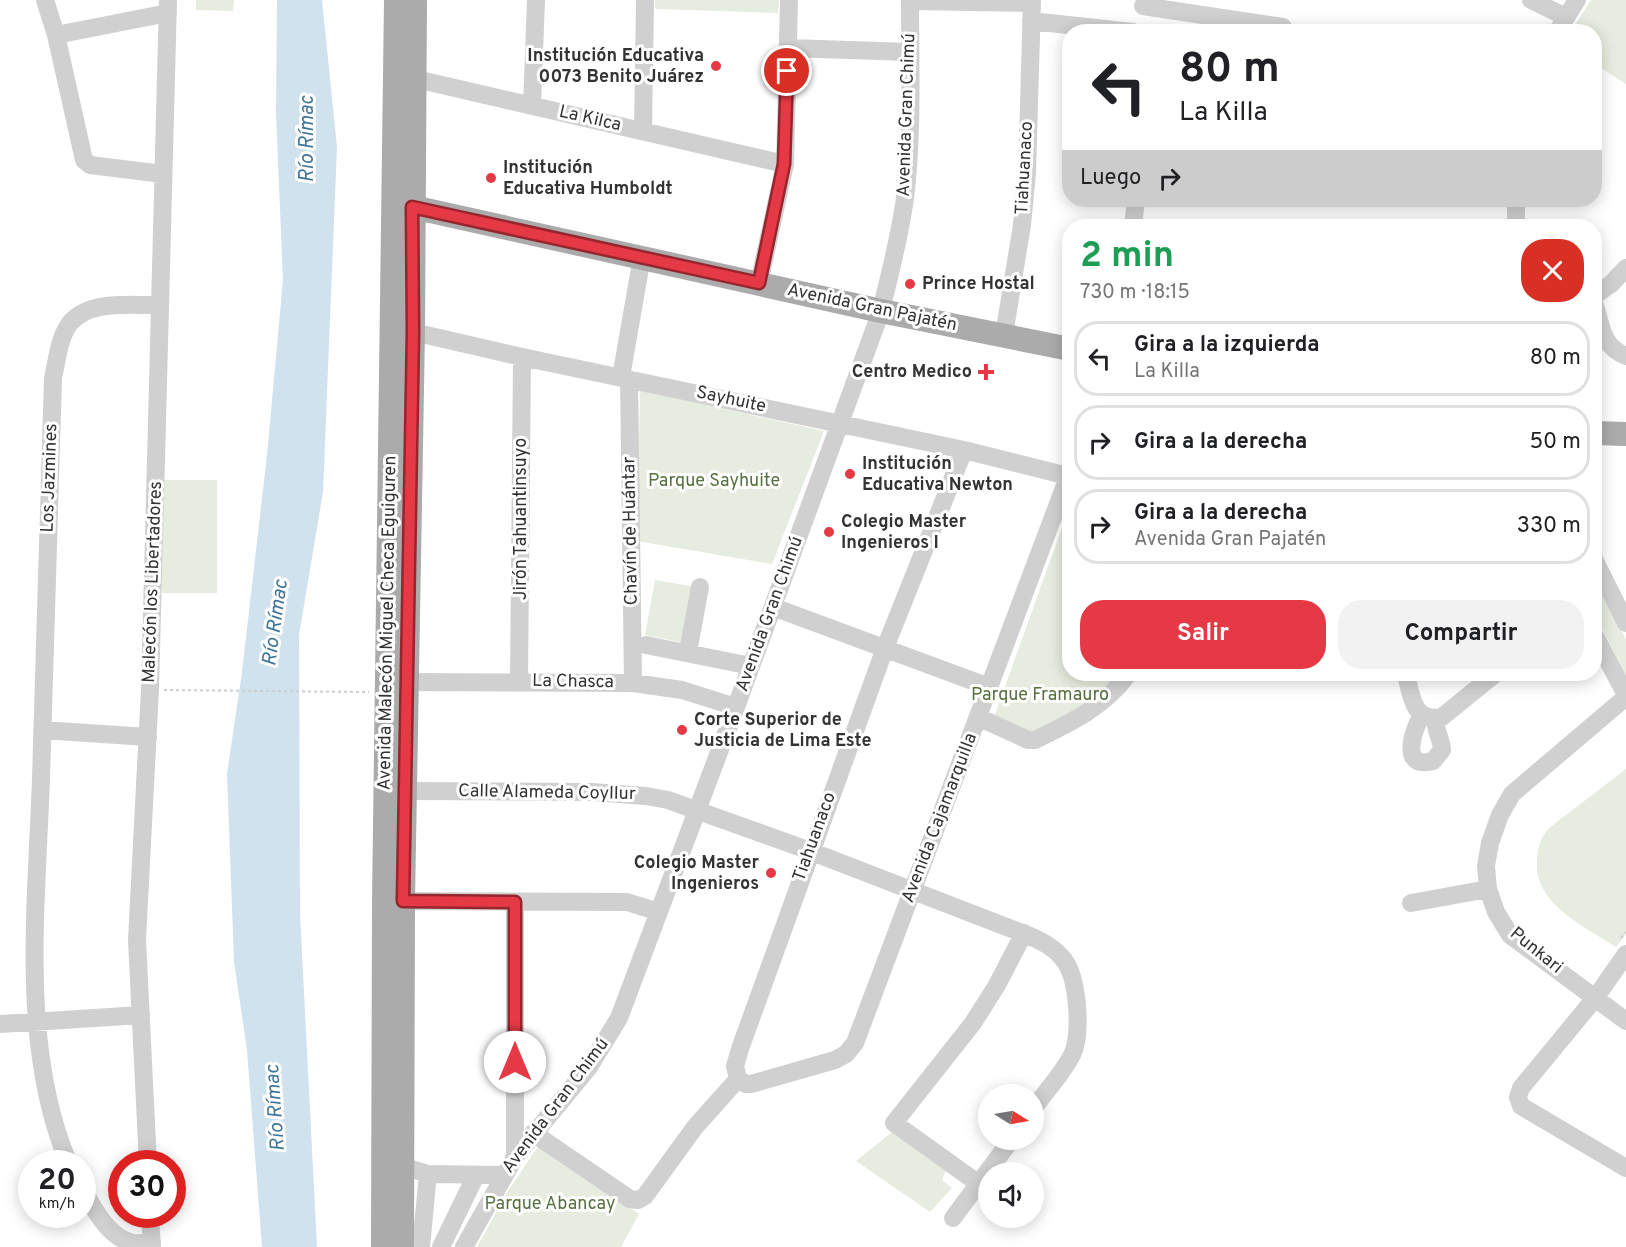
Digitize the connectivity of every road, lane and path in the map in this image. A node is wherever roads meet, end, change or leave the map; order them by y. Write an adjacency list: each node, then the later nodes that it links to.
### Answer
1 (45, 0): 17 (street)
2 (396, 0): 20 (main road, Avenida Malecón Miguel Checa Eguiguren)
3 (415, 0): 20 (main road, Avenida Malecón Miguel Checa Eguiguren)
4 (536, 0): 21 (street)
5 (645, 0): 22 (street)
6 (789, 0): 18 (street)
7 (910, 0): 12 (street); 19 (street, Avenida Gran Chimú)
8 (1531, 0): 16 (street)
9 (1577, 0): 16 (street)
10 (1144, 3): 14 (street); 15 (street)
11 (168, 7): 17 (street); 24 (street, Malecón los Libertadores)
12 (1032, 8): 13 (street); 34 (street, Tiahuanaco)
13 (1099, 24)
14 (1143, 24)
15 (1266, 24)
16 (1562, 24)
17 (56, 35): 24 (street)
18 (788, 48): 19 (street); 23 (street)
19 (910, 52): 31 (street, Avenida Gran Chimú)
20 (404, 77): 21 (street, La Kilca); 25 (main road, Avenida Malecón Miguel Checa Eguiguren)
21 (532, 106): 22 (street, La Kilca)
22 (643, 131): 23 (street, La Kilca)
23 (784, 164): 28 (street)
24 (163, 174): 30 (street, Malecón los Libertadores)
25 (403, 205): 26 (main road, Avenida Gran Pajatén); 32 (main road, Avenida Malecón Miguel Checa Eguiguren)
26 (642, 257): 28 (main road, Avenida Gran Pajatén); 38 (street, Chavín de Huántar)
27 (1626, 268): 29 (street)
28 (759, 283): 31 (main road, Avenida Gran Pajatén)
29 (1602, 290)
30 (160, 305): 61 (street, Malecón los Libertadores); 66 (street, Los Jazmines)
31 (881, 311): 34 (main road, Avenida Gran Pajatén); 39 (street, Avenida Gran Chimú)
32 (403, 329): 37 (street, Sayhuite); 58 (main road, Avenida Malecón Miguel Checa Eguiguren); 73 (main road, Avenida Malecón Miguel Checa Eguiguren)
33 (1602, 330): 36 (street)
34 (1004, 335): 35 (main road, Avenida Gran Pajatén)
35 (1062, 347)
36 (1626, 356)
37 (522, 357): 38 (street, Sayhuite); 54 (street, Jirón Tahuantinsuyo)
38 (625, 378): 39 (street, Sayhuite); 59 (street, Chavín de Huántar)
39 (839, 423): 42 (street, Sayhuite); 47 (street, Avenida Gran Chimú)
40 (1602, 433): 41 (main road)
41 (1626, 434)
42 (964, 450): 43 (street, Sayhuite); 50 (street, Tiahuanaco)
43 (1062, 472)
44 (1062, 493): 60 (street, Avenida Cajamarquilla)
45 (1602, 575): 48 (street)
46 (700, 587): 52 (street)
47 (773, 607): 50 (street); 53 (street, Avenida Gran Chimú)
48 (1626, 623)
49 (646, 645): 52 (street)
50 (885, 648): 60 (street); 70 (street, Tiahuanaco)
51 (1602, 650): 63 (street)
52 (688, 652): 53 (street)
53 (751, 666): 64 (street, Avenida Gran Chimú)
54 (519, 681): 58 (street, La Chasca); 59 (street, La Chasca)
55 (1123, 681): 65 (street)
56 (1408, 681): 57 (street)
57 (1486, 681)
58 (407, 682): 68 (main road, Avenida Malecón Miguel Checa Eguiguren)
59 (633, 683): 64 (street, La Chasca)
60 (989, 687): 65 (street, Avenida Cajamarquilla)
61 (150, 689): 62 (path); 67 (street, Malecón los Libertadores)
62 (353, 692)
63 (1626, 696): 71 (street, Punkari)
64 (736, 707): 69 (street, Avenida Gran Chimú)
65 (978, 717): 72 (street, Avenida Cajamarquilla)
66 (42, 730): 67 (street); 81 (street, Los Jazmines)
67 (148, 737): 80 (street, Malecón los Libertadores)
68 (406, 791): 69 (street, Calle Alameda Coyllur); 73 (main road, Avenida Malecón Miguel Checa Eguiguren)
69 (697, 809): 70 (street, Calle Alameda Coyllur); 76 (street, Avenida Gran Chimú)
70 (810, 851): 72 (street, Calle Alameda Coyllur); 84 (street, Tiahuanaco)
71 (1488, 889): 75 (street); 79 (street, Punkari)
72 (912, 890): 77 (street, Calle Alameda Coyllur); 84 (street, Avenida Cajamarquilla)
73 (394, 901): 74 (street); 90 (main road, Avenida Malecón Miguel Checa Eguiguren); 101 (main road, Avenida Malecón Miguel Checa Eguiguren)
74 (515, 902): 76 (street); 89 (street)
75 (1411, 903)
76 (659, 912): 86 (street, Avenida Gran Chimú)
77 (1024, 933): 85 (street, Calle Alameda Coyllur); 95 (street)
78 (1626, 954): 79 (street)
79 (1596, 997): 82 (street, Punkari); 91 (street)
80 (141, 1015): 81 (street); 88 (street, Malecón los Libertadores)
81 (37, 1021): 83 (street); 87 (street, Los Jazmines)
82 (1626, 1021)
83 (0, 1024)
84 (738, 1078): 86 (street)
85 (1044, 1094)
86 (533, 1132): 89 (street, Avenida Gran Chimú)
87 (63, 1150)
88 (147, 1150)
89 (515, 1157): 94 (street, Avenida Gran Chimú)
90 (402, 1166): 92 (street); 102 (main road, Avenida Malecón Miguel Checa Eguiguren)
91 (1626, 1168)
92 (428, 1174): 93 (street); 102 (street)
93 (476, 1175): 94 (street); 103 (street)
94 (504, 1175): 104 (street, Avenida Gran Chimú)
95 (978, 1183)
96 (978, 1185): 98 (street)
97 (96, 1210): 100 (street)
98 (953, 1218)
99 (151, 1228): 100 (street)
100 (152, 1244)
101 (383, 1247)
102 (417, 1247)
103 (441, 1247)
104 (464, 1247)

